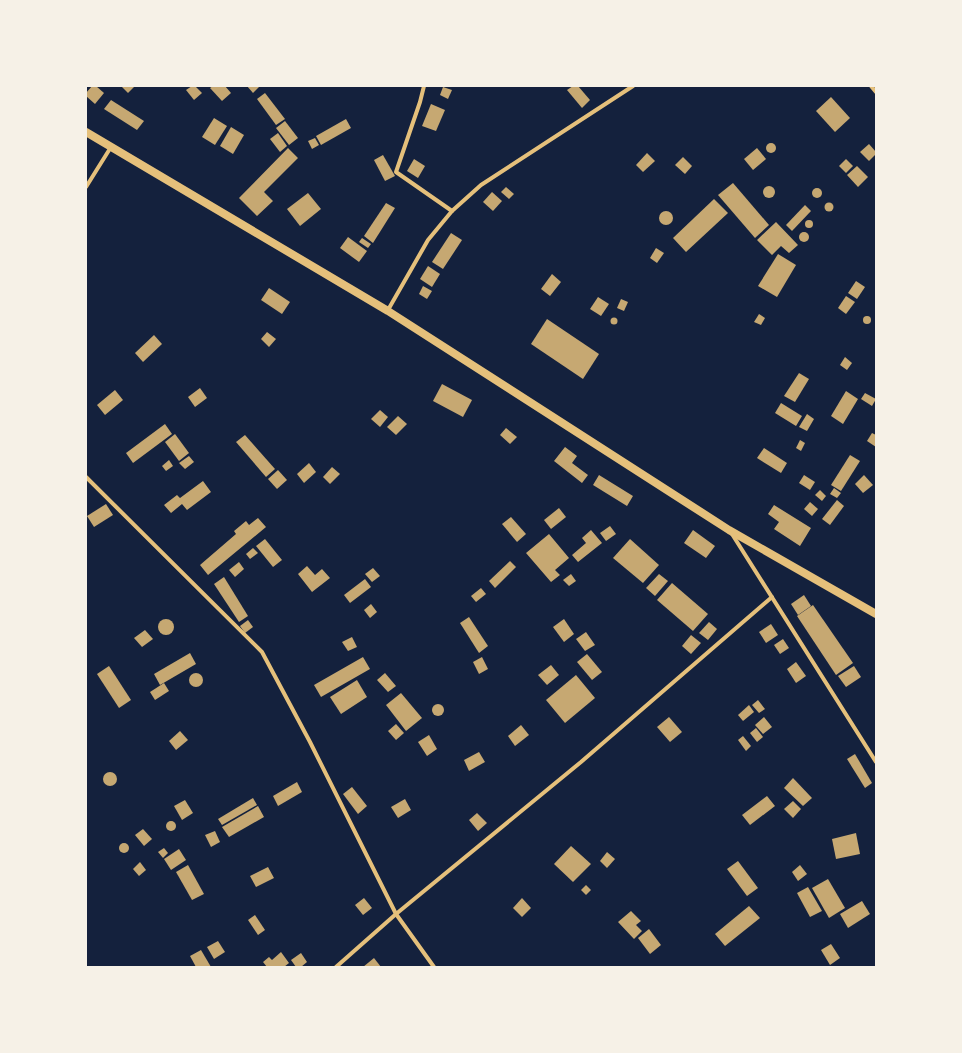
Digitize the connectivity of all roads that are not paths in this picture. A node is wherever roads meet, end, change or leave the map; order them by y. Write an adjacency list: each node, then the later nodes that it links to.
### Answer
1 (424, 86): 8 (street)
2 (633, 86): 8 (street)
3 (871, 86): 4 (street)
4 (876, 92)
5 (86, 132): 6 (main road)
6 (111, 147): 7 (street); 9 (main road)
7 (86, 187)
8 (452, 211): 9 (street)
9 (388, 311): 11 (main road)
10 (86, 477): 15 (street)
11 (730, 530): 12 (street); 13 (main road)
12 (772, 597): 14 (street); 15 (street)
13 (876, 614)
14 (876, 762)
15 (396, 914): 16 (street); 17 (street)
16 (336, 967)
17 (434, 967)

